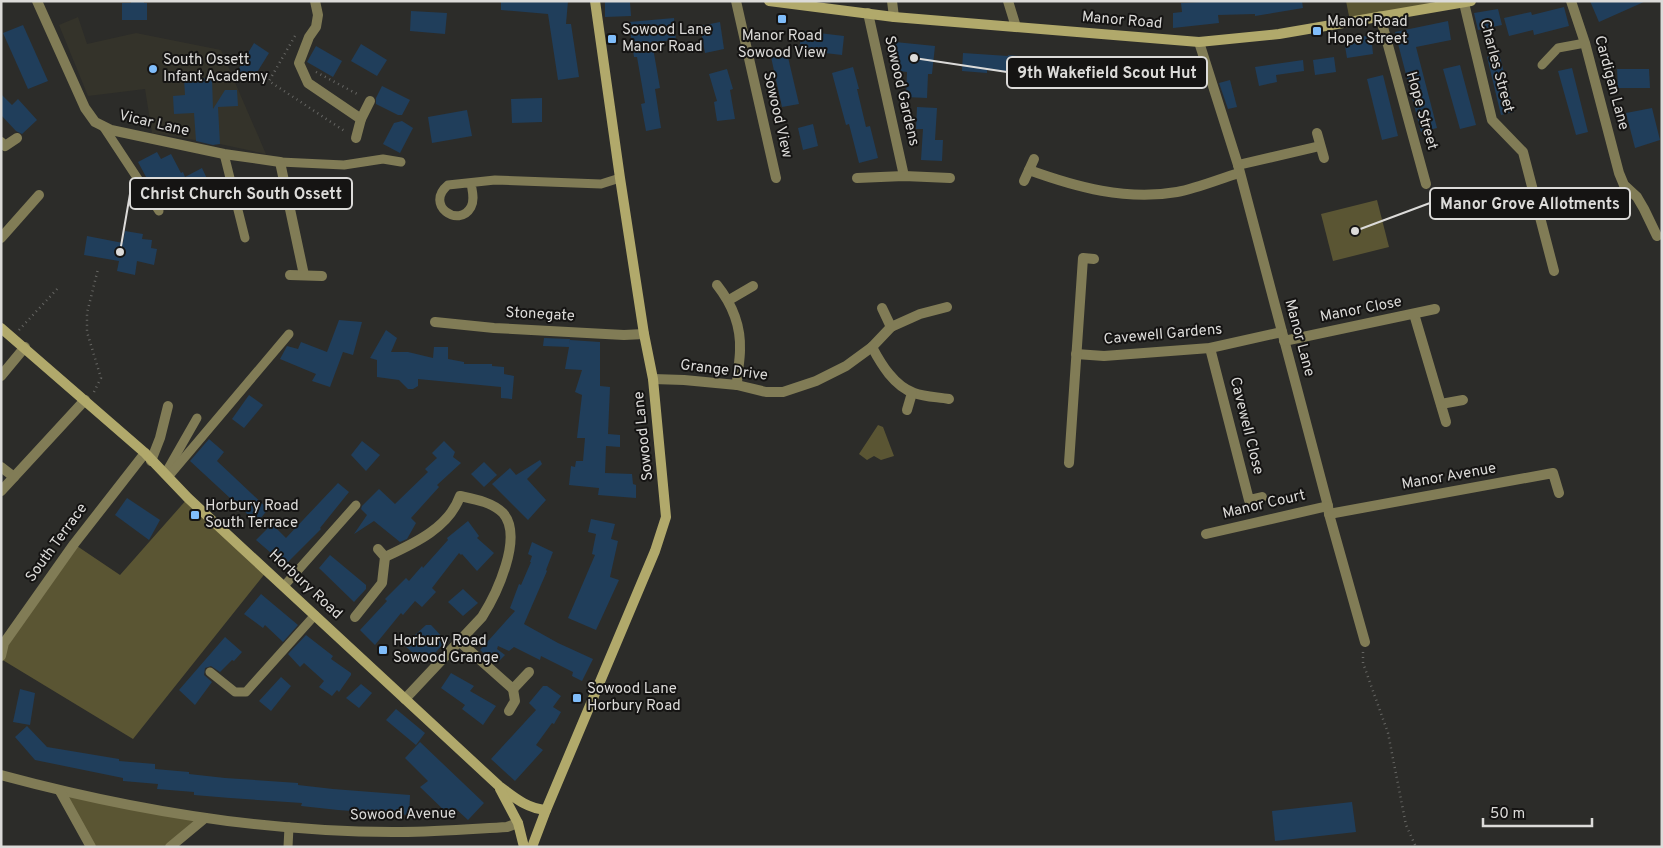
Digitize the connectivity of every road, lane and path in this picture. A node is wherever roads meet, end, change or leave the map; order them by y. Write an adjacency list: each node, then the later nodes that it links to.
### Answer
1 (37, 1): 21 (street, Vicar Lane)
2 (314, 1): 17 (street)
3 (595, 1): 35 (street, Sowood Lane)
4 (736, 1): 36 (street, Sowood View)
5 (769, 1): 9 (street, Manor Road)
6 (892, 1): 13 (street)
7 (1008, 1): 14 (street)
8 (1571, 1): 16 (street, Cardigan Lane)
9 (782, 2): 11 (street, Manor Road)
10 (1468, 2): 12 (street, Manor Road); 49 (street, Charles Street)
11 (868, 13): 13 (street, Manor Road); 34 (street, Sowood Gardens)
12 (1380, 16): 15 (street, Manor Road); 41 (street, Hope Street)
13 (894, 17): 14 (street, Manor Road)
14 (1016, 27): 15 (street, Manor Road)
15 (1199, 42): 32 (street, Manor Lane)
16 (1585, 43): 18 (lane); 44 (street, Cardigan Lane)
17 (299, 63): 19 (path); 20 (street)
18 (1542, 65)
19 (370, 101): 20 (street)
20 (361, 118): 24 (street)
21 (103, 126): 27 (street, Vicar Lane); 43 (lane)
22 (1317, 133): 26 (street)
23 (16, 138): 25 (street)
24 (356, 138)
25 (1, 142)
26 (1320, 146): 28 (street); 32 (street)
27 (224, 154): 30 (street, Vicar Lane); 46 (lane)
28 (1324, 158)
29 (1034, 159): 33 (street)
30 (280, 162): 31 (lane); 50 (street)
31 (401, 162)
32 (1239, 169): 33 (street); 66 (street, Manor Lane)
33 (1029, 170): 39 (street)
34 (904, 176): 37 (street); 38 (street)
35 (620, 178): 40 (lane); 65 (street, Sowood Lane)
36 (776, 178)
37 (857, 178)
38 (950, 178)
39 (1024, 181)
40 (471, 183)
41 (1426, 184)
42 (39, 195): 45 (street)
43 (159, 211)
44 (1657, 236)
45 (1, 238)
46 (245, 238)
47 (1094, 258): 71 (street)
48 (98, 269): 78 (path)
49 (1554, 271)
50 (304, 275): 51 (street); 52 (street)
51 (290, 276)
52 (322, 276)
53 (717, 285): 56 (street)
54 (753, 286): 56 (street)
55 (59, 287): 67 (path)
56 (729, 300): 74 (street)
57 (947, 307): 62 (street, Grange Drive)
58 (882, 308): 62 (street)
59 (1435, 309): 60 (street, Manor Close)
60 (1414, 314): 66 (street, Manor Close); 79 (street, Manor Close)
61 (435, 322): 65 (street, Stonegate)
62 (891, 327): 69 (street, Grange Drive)
63 (1, 328): 67 (street, Horbury Road)
64 (289, 334): 87 (lane)
65 (644, 334): 73 (street, Sowood Lane)
66 (1283, 336): 70 (street, Cavewell Gardens); 93 (street, Manor Lane)
67 (12, 337): 68 (street, Horbury Road)
68 (25, 347): 72 (street); 78 (street, Horbury Road)
69 (872, 347): 74 (street, Grange Drive); 75 (street)
70 (1210, 348): 71 (street, Cavewell Gardens); 91 (street, Cavewell Close)
71 (1076, 354): 85 (street)
72 (1, 376)
73 (653, 379): 74 (street, Grange Drive); 109 (street, Sowood Lane)
74 (737, 385)
75 (912, 393): 76 (street); 81 (street)
76 (949, 398)
77 (1463, 400): 79 (street)
78 (87, 402): 84 (street, Horbury Road); 88 (street)
79 (1440, 404): 83 (street, Manor Close)
80 (168, 406): 84 (street, South Terrace)
81 (907, 410)
82 (197, 418): 87 (lane)
83 (1446, 422)
84 (148, 456): 87 (street, Horbury Road); 100 (street, South Terrace)
85 (1069, 463)
86 (1, 467): 88 (street)
87 (167, 476): 95 (street, Horbury Road)
88 (14, 478): 89 (street)
89 (1, 491)
90 (1559, 494): 93 (street, Manor Avenue)
91 (1262, 497)
92 (356, 505): 95 (lane)
93 (1329, 510): 94 (street, Manor Court); 98 (street, Manor Lane)
94 (1206, 534)
95 (284, 586): 96 (street, Horbury Road)
96 (315, 615): 101 (lane); 104 (street, Horbury Road)
97 (355, 617): 99 (street)
98 (1364, 638): 118 (path)
99 (460, 642): 103 (street); 104 (street)
100 (1, 656)
101 (210, 672)
102 (529, 672): 103 (street)
103 (513, 689): 105 (street)
104 (405, 699): 107 (street, Horbury Road)
105 (509, 711)
106 (1, 775): 108 (street, Sowood Avenue)
107 (499, 786): 109 (street, Horbury Road); 111 (street, Horbury Road)
108 (60, 791): 110 (street, Sowood Avenue); 113 (street)
109 (546, 810): 117 (street, Sowood Lane)
110 (205, 818): 112 (street, Sowood Avenue); 114 (street)
111 (518, 823): 112 (street, Sowood Avenue); 116 (street, Horbury Road)
112 (289, 827): 115 (lane)
113 (91, 847)
114 (170, 847)
115 (288, 847)
116 (524, 847)
117 (532, 847)
118 (1416, 847)

